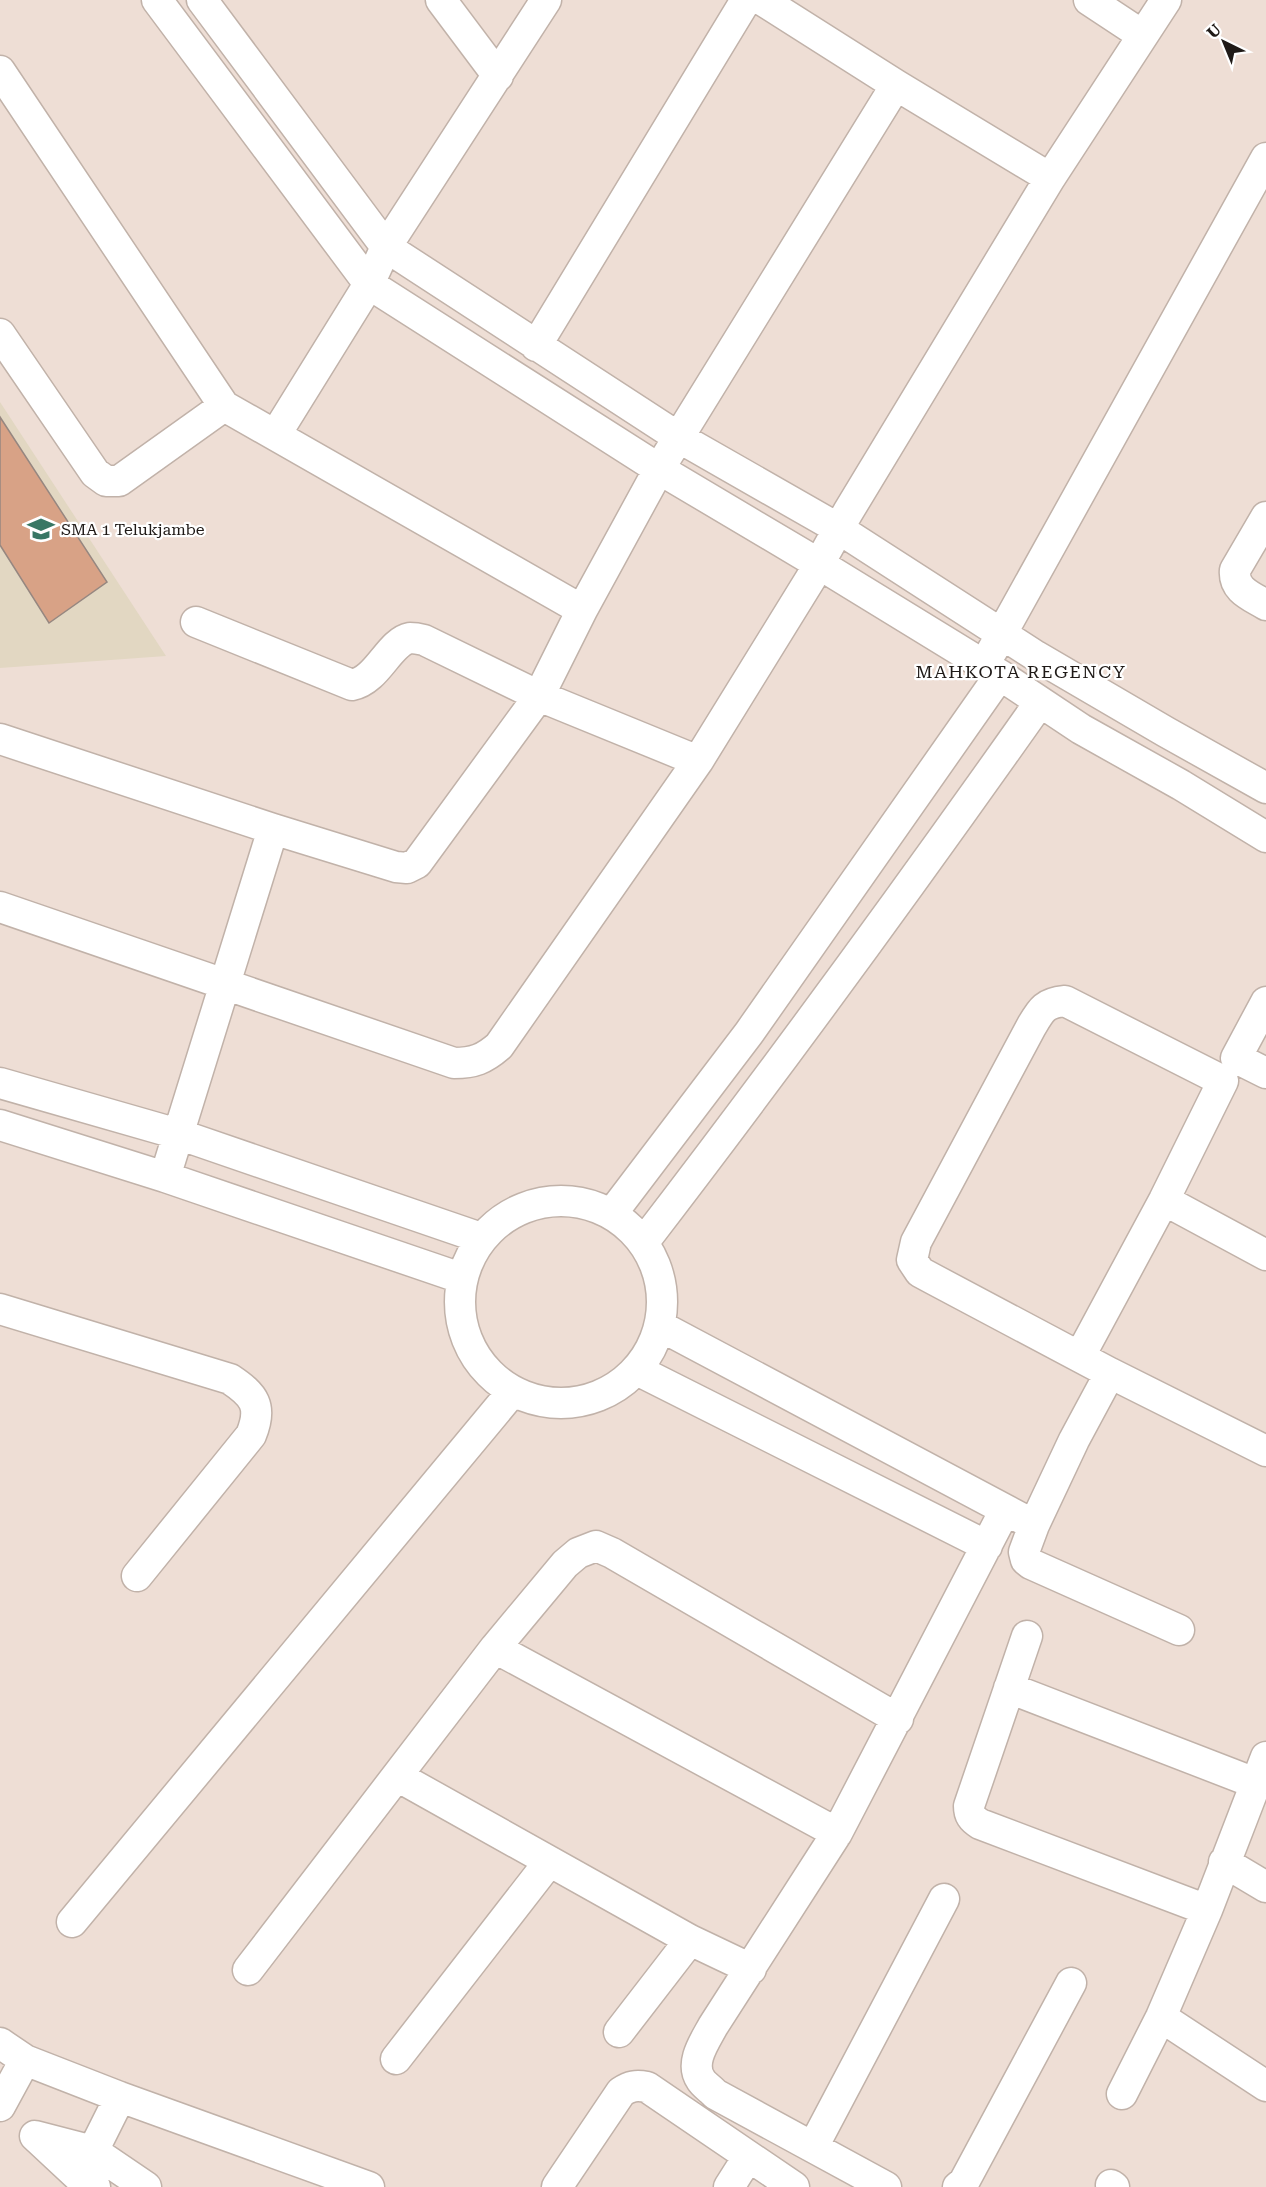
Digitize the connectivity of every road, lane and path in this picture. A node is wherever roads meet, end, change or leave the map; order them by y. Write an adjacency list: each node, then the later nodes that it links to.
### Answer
1 (157, 0): 16 (street)
2 (202, 0): 15 (street)
3 (441, 0): 11 (street)
4 (546, 0): 11 (street)
5 (746, 0): 18 (street)
6 (762, 0): 12 (street)
7 (1089, 0): 9 (street)
8 (1166, 0): 9 (street)
9 (1142, 35): 14 (street)
10 (0, 71): 19 (street)
11 (498, 76): 15 (street)
12 (896, 85): 14 (street); 21 (street)
13 (1266, 158): 29 (street)
14 (1050, 178): 24 (street)
15 (386, 247): 16 (street); 18 (street)
16 (369, 284): 20 (street); 22 (street)
17 (0, 334): 19 (street)
18 (536, 346): 21 (street)
19 (224, 406): 20 (street)
20 (276, 434): 27 (street)
21 (678, 437): 22 (street); 24 (street)
22 (659, 469): 25 (street); 27 (street)
23 (1266, 517): 26 (street)
24 (839, 529): 25 (street); 29 (street)
25 (819, 564): 30 (street); 34 (street)
26 (1266, 605)
27 (582, 610): 31 (street)
28 (196, 622): 31 (street)
29 (1001, 634): 30 (street); 35 (street)
30 (992, 671): 32 (street); 48 (street)
31 (539, 696): 34 (street); 36 (street)
32 (1040, 702): 37 (street); 50 (street)
33 (0, 739): 36 (street)
34 (698, 761): 39 (street)
35 (1266, 788)
36 (273, 829): 39 (street)
37 (1266, 837)
38 (0, 907): 39 (street)
39 (226, 984): 45 (street)
40 (1266, 1002): 41 (street)
41 (1230, 1070): 42 (street); 47 (street); 55 (street)
42 (1266, 1073)
43 (0, 1083): 45 (street)
44 (0, 1125): 46 (street)
45 (178, 1134): 46 (street); 49 (street)
46 (165, 1177): 52 (street)
47 (1164, 1200): 51 (street); 55 (street)
48 (613, 1212): 49 (street); 50 (street)
49 (482, 1238): 52 (street)
50 (643, 1243): 54 (street)
51 (1266, 1255)
52 (461, 1278): 58 (street)
53 (0, 1309): 63 (street)
54 (660, 1326): 56 (street); 60 (street)
55 (1080, 1356): 57 (street)
56 (637, 1370): 58 (street); 62 (street)
57 (1110, 1373): 59 (street); 61 (street)
58 (512, 1392): 77 (street)
59 (1266, 1451)
60 (1005, 1510): 61 (street); 62 (street)
61 (1034, 1525): 64 (street)
62 (987, 1546): 68 (street)
63 (137, 1576)
64 (1179, 1630)
65 (1027, 1636): 67 (street)
66 (495, 1648): 68 (street); 70 (street); 71 (street)
67 (1009, 1688): 69 (street); 76 (street)
68 (898, 1719): 71 (street)
69 (1260, 1770): 73 (street)
70 (397, 1776): 72 (street); 80 (street)
71 (837, 1833): 79 (street)
72 (549, 1862): 78 (street); 85 (street)
73 (1224, 1862): 74 (street); 76 (street)
74 (1266, 1887)
75 (944, 1899): 92 (street)
76 (1207, 1910): 82 (street)
77 (72, 1922)
78 (690, 1940): 79 (street); 83 (street)
79 (750, 1969): 92 (street)
80 (248, 1970)
81 (1071, 1983): 101 (street)
82 (1161, 2017): 87 (street); 88 (street)
83 (619, 2032)
84 (0, 2043): 86 (street)
85 (396, 2059)
86 (25, 2060): 89 (street); 90 (street)
87 (1266, 2086)
88 (1122, 2094)
89 (120, 2097): 94 (street); 96 (street)
90 (0, 2106)
91 (0, 2116): 94 (street)
92 (813, 2147): 100 (street)
93 (748, 2157): 97 (street); 98 (street); 99 (street)
94 (85, 2176): 95 (street)
95 (147, 2187)
96 (369, 2187)
97 (557, 2187)
98 (729, 2187)
99 (794, 2187)
100 (886, 2187)
101 (958, 2187)

